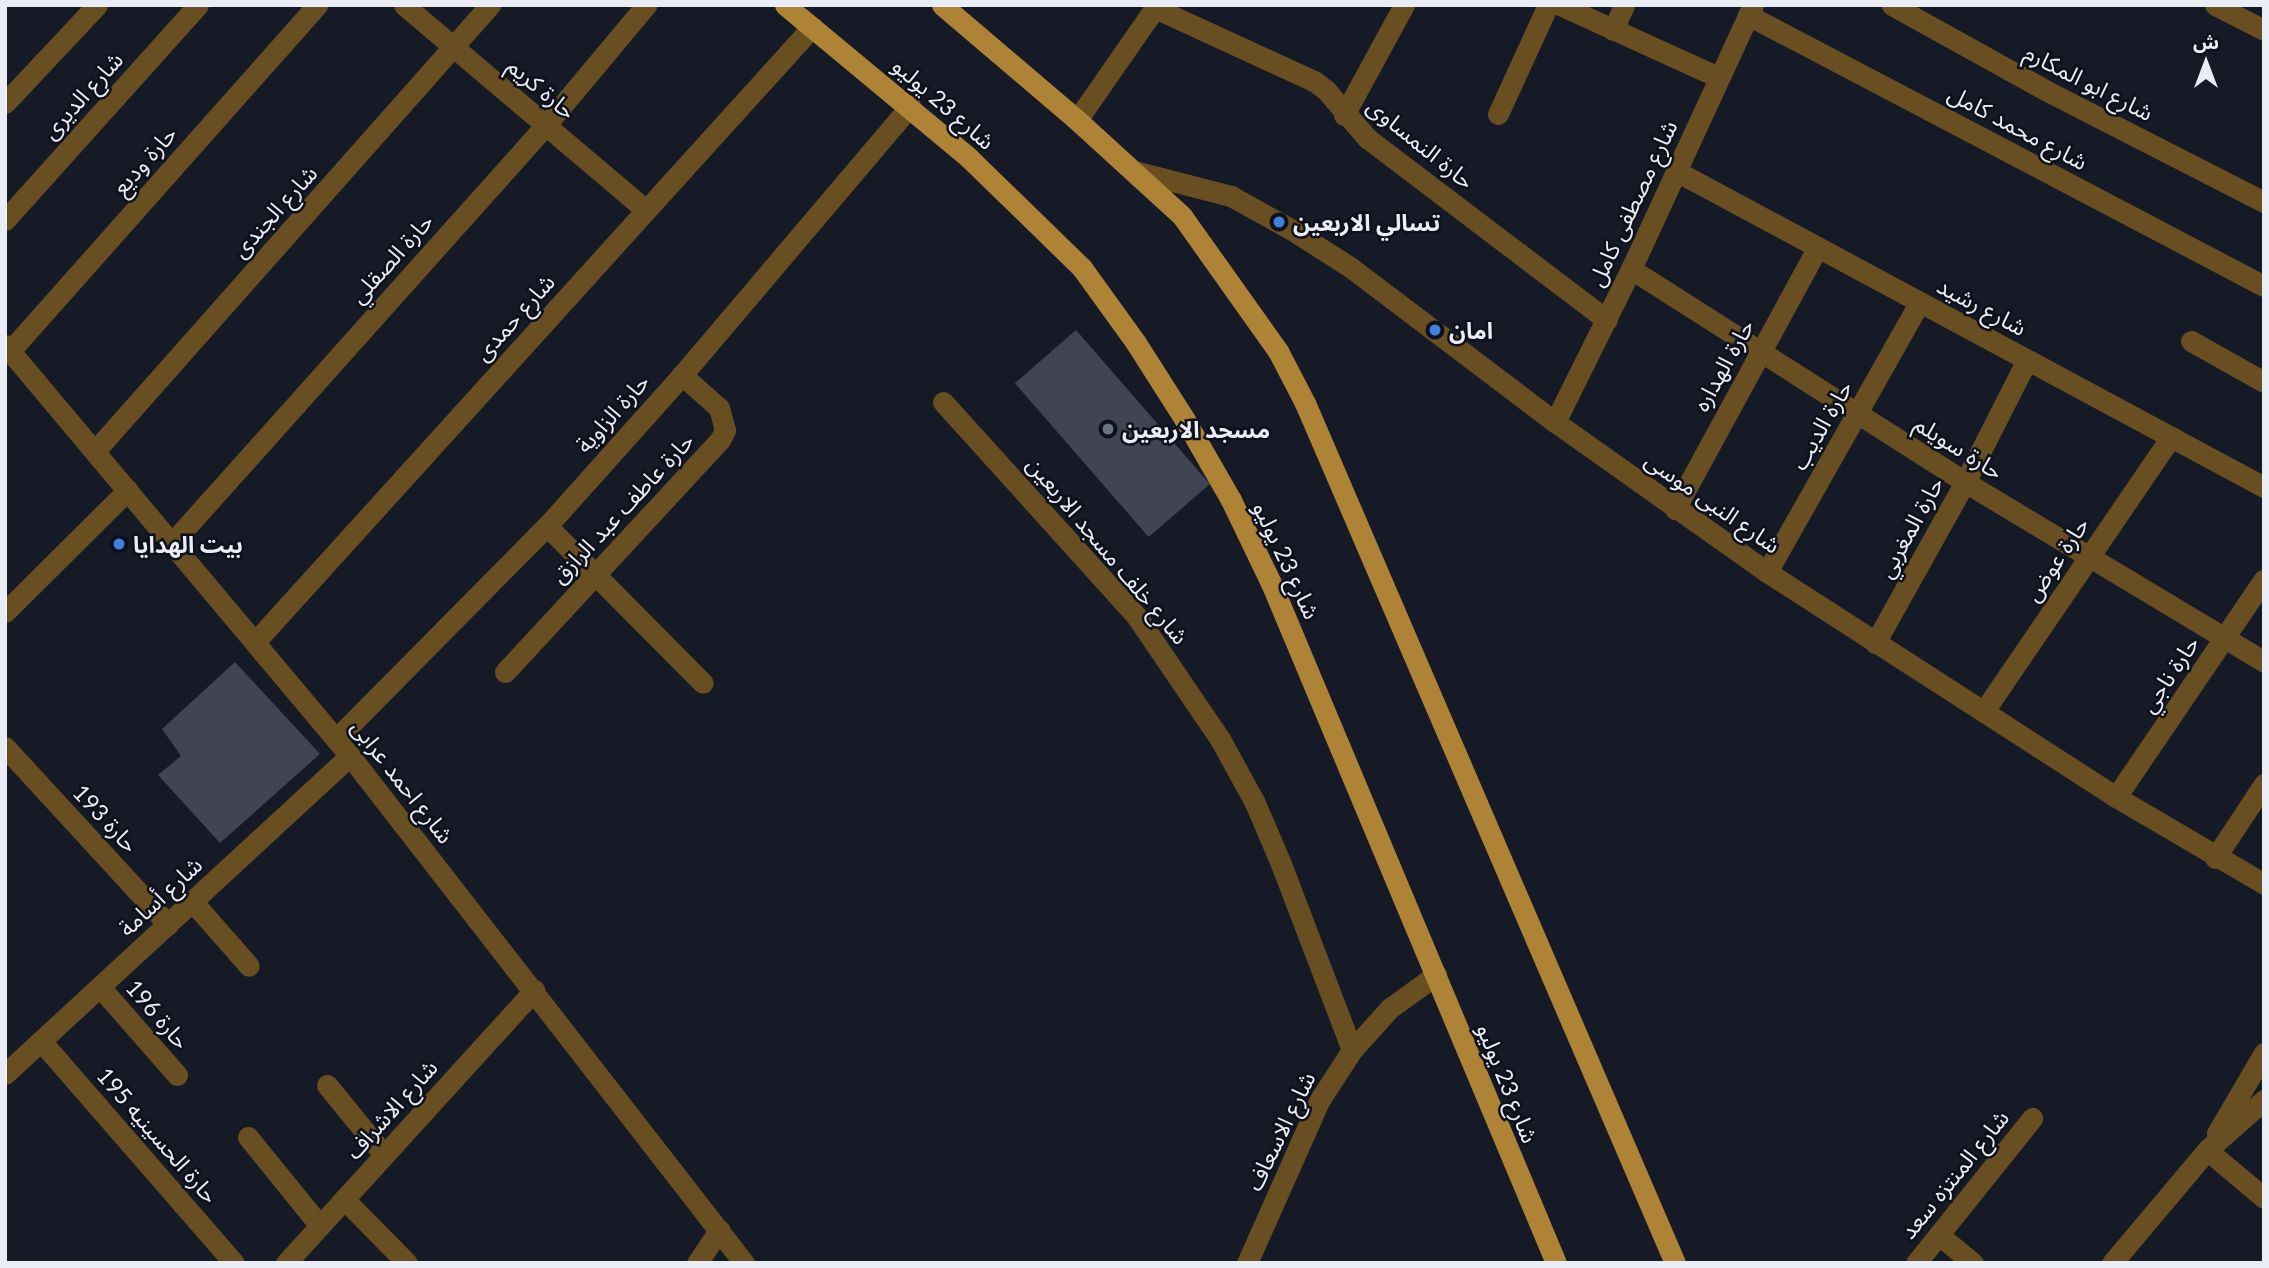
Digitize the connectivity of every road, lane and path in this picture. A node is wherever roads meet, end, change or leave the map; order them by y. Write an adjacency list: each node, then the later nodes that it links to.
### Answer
1 (97, 5): 22 (street)
2 (198, 5): 32 (street, شارع الديرى)
3 (317, 5): 39 (street, حارة وديع)
4 (404, 5): 20 (street, حارة كريم)
5 (490, 5): 20 (street, شارع الجندى)
6 (646, 5): 27 (street, حارة الصقلي)
7 (785, 5): 17 (main road, شارع 23 يوليو)
8 (942, 5): 26 (main road)
9 (1404, 5): 25 (street)
10 (1548, 5): 24 (street)
11 (1560, 5): 18 (street)
12 (1624, 5): 18 (street)
13 (1892, 5): 30 (street, شارع ابو المكارم)
14 (1156, 7): 25 (street, حارة النمساوى); 26 (street)
15 (2225, 8): 19 (street)
16 (1750, 10): 21 (street, شارع مصطفى كامل); 35 (street, شارع محمد كامل)
17 (812, 27): 23 (main road, شارع 23 يوليو); 31 (street, شارع حمدى)
18 (1614, 30): 21 (street)
19 (2264, 30)
20 (454, 48): 27 (street, حارة كريم); 48 (street, شارع الجندى)
21 (1718, 77): 28 (street, شارع مصطفى كامل)
22 (5, 103)
23 (910, 106): 42 (street, حارة الزاوية); 77 (main road, شارع 23 يوليو)
24 (1498, 114)
25 (1344, 115): 37 (street, حارة النمساوى)
26 (1077, 120): 29 (main road)
27 (545, 126): 31 (street, حارة كريم); 54 (street, حارة الصقلي)
28 (1676, 171): 33 (street, شارع رشيد); 34 (street, شارع مصطفى كامل)
29 (1134, 172): 46 (street, شارع النبى موسى); 103 (main road)
30 (2264, 202)
31 (646, 210): 61 (street, شارع حمدى)
32 (5, 220)
33 (1818, 247): 36 (street, شارع رشيد); 40 (street, حارة الهداره)
34 (1632, 269): 37 (street, شارع مصطفى كامل); 40 (street, حارة سويلم)
35 (2264, 286)
36 (1920, 302): 41 (street, شارع رشيد); 45 (street, حارة الديب)
37 (1607, 320): 46 (street, شارع مصطفى كامل)
38 (2191, 341): 43 (street)
39 (8, 348): 48 (street, شارع احمد عرابى)
40 (1760, 352): 45 (street, حارة سويلم); 52 (street, حارة الهداره)
41 (2028, 360): 47 (street, شارع رشيد); 49 (street, حارة المغربي)
42 (682, 375): 53 (street, حارة الزاوية); 57 (street, حارة عاطف عبد الرازق)
43 (2264, 382)
44 (943, 402): 81 (street, شارع خلف مسجد الاربعين)
45 (1858, 414): 49 (street, حارة سويلم); 56 (street, حارة الديب)
46 (1555, 422): 52 (street, شارع النبى موسى)
47 (2171, 437): 50 (street, شارع رشيد); 55 (street, حارة عوض)
48 (95, 452): 51 (street, شارع احمد عرابى)
49 (1965, 482): 55 (street, حارة سويلم); 62 (street, حارة المغربي)
50 (2264, 487)
51 (128, 490): 54 (street, شارع احمد عرابى); 59 (street)
52 (1675, 509): 56 (street, شارع النبى موسى)
53 (547, 526): 57 (street); 67 (street, حارة الزاوية)
54 (172, 543): 61 (street, شارع احمد عرابى)
55 (2089, 556): 60 (street, حارة سويلم); 66 (street, حارة عوض)
56 (1767, 572): 62 (street, شارع النبى موسى)
57 (596, 575): 64 (street, حارة عاطف عبد الرازق); 65 (street)
58 (2264, 579): 60 (street, حارة ناجي)
59 (5, 612)
60 (2225, 638): 63 (street, حارة سويلم); 71 (street, حارة ناجي)
61 (255, 642): 67 (street, شارع احمد عرابى)
62 (1875, 643): 66 (street, شارع النبى موسى)
63 (2264, 662)
64 (505, 673)
65 (704, 683)
66 (1984, 711): 71 (street, شارع النبى موسى)
67 (337, 739): 69 (street, شارع احمد عرابى)
68 (5, 747): 75 (street, حارة 193)
69 (350, 756): 74 (street, شارع أسامة); 79 (street, شارع احمد عرابى)
70 (2264, 784): 72 (street)
71 (2116, 797): 72 (street, شارع النبى موسى)
72 (2215, 858): 73 (street, شارع النبى موسى)
73 (2264, 884)
74 (192, 901): 75 (street, شارع أسامة); 76 (street)
75 (168, 924): 78 (street, شارع أسامة)
76 (249, 967)
77 (1436, 975): 81 (street, شارع الاسعاف); 102 (main road, شارع 23 يوليو)
78 (100, 987): 80 (street, شارع أسامة); 84 (street, حارة 196)
79 (534, 990): 90 (street, شارع الاشراف); 94 (street, شارع احمد عرابى)
80 (41, 1041): 83 (street, شارع أسامة); 96 (street, حارة الحسينيه 195)
81 (1352, 1050): 101 (street, شارع الاسعاف)
82 (2264, 1053): 89 (street)
83 (5, 1074)
84 (177, 1075)
85 (327, 1085): 90 (street)
86 (2264, 1100): 89 (street)
87 (2032, 1118): 95 (street, شارع المنتزه سعد)
88 (248, 1137): 93 (street)
89 (2207, 1150): 91 (street); 106 (street)
90 (384, 1155): 92 (street, شارع الاشراف)
91 (2264, 1198)
92 (344, 1199): 93 (street, شارع الاشراف); 98 (street)
93 (320, 1226): 97 (street, شارع الاشراف)
94 (719, 1230): 99 (street); 100 (street, شارع احمد عرابى)
95 (1939, 1235): 104 (street, شارع المنتزه سعد); 105 (street)
96 (234, 1263)
97 (286, 1263)
98 (407, 1263)
99 (697, 1263)
100 (744, 1263)
101 (1247, 1263)
102 (1556, 1263)
103 (1675, 1263)
104 (1916, 1263)
105 (1973, 1263)
106 (2112, 1263)

